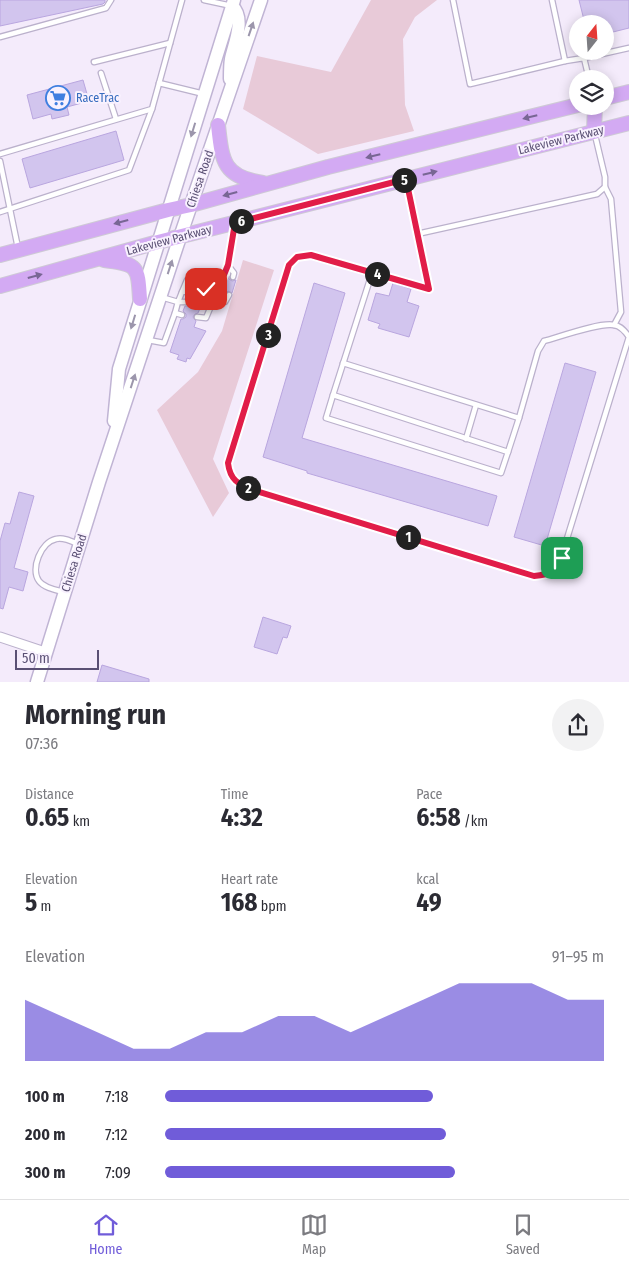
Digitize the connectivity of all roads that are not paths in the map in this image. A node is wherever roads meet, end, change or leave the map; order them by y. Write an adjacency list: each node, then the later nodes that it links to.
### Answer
1 (111, 0): 8 (lane)
2 (182, 0): 9 (lane)
3 (204, 0): 7 (lane)
4 (261, 0): 17 (main road, Chiesa Road, one-way to 4)
5 (453, 0): 13 (lane)
6 (552, 0): 13 (lane)
7 (233, 3): 17 (main road); 19 (main road, Chiesa Road)
8 (0, 37)
9 (170, 43): 14 (lane); 16 (lane)
10 (629, 48): 11 (lane)
11 (614, 51)
12 (571, 60): 13 (lane)
13 (565, 61)
14 (94, 62)
15 (101, 73): 24 (lane)
16 (159, 83): 19 (lane); 22 (lane)
17 (230, 91): 26 (main road, Chiesa Road)
18 (629, 92): 20 (main road)
19 (205, 94): 35 (main road, Chiesa Road, one-way to 35)
20 (614, 96)
21 (569, 107): 31 (main road, one-way to 31)
22 (152, 109): 24 (lane); 34 (lane)
23 (595, 115): 27 (main road)
24 (116, 119): 28 (lane)
25 (629, 123): 27 (main road, Lakeview Parkway)
26 (218, 125): 31 (main road); 33 (main road, Chiesa Road)
27 (594, 131): 30 (main road, Lakeview Parkway, one-way to 27); 32 (lane)
28 (0, 154)
29 (0, 161): 34 (lane)
30 (406, 179): 37 (main road, Lakeview Parkway); 38 (lane)
31 (269, 184): 33 (main road, one-way to 33)
32 (605, 187): 38 (lane); 63 (lane)
33 (191, 205): 35 (main road); 39 (main road, Chiesa Road)
34 (10, 209): 36 (lane); 41 (lane)
35 (168, 210): 40 (main road, Chiesa Road); 41 (main road, one-way to 41)
36 (0, 212)
37 (235, 223): 39 (main road, Lakeview Parkway); 44 (lane)
38 (416, 234): 45 (lane)
39 (180, 238): 40 (main road, Lakeview Parkway); 54 (main road, Chiesa Road, one-way to 39)
40 (158, 242): 43 (main road, Lakeview Parkway); 55 (main road, Chiesa Road)
41 (18, 249): 42 (main road)
42 (0, 254)
43 (98, 259): 48 (main road, Lakeview Parkway, one-way to 43); 55 (main road)
44 (228, 265): 46 (lane); 47 (lane)
45 (372, 273): 63 (lane); 65 (lane)
46 (224, 275): 49 (lane); 52 (lane)
47 (233, 277)
48 (0, 286)
49 (219, 287): 50 (lane); 59 (lane)
50 (206, 289)
51 (190, 290): 52 (lane)
52 (182, 292): 56 (lane)
53 (229, 295): 59 (lane)
54 (160, 297): 56 (lane); 64 (main road, Chiesa Road)
55 (140, 299): 70 (main road, Chiesa Road, one-way to 70)
56 (178, 302): 57 (lane); 60 (lane)
57 (186, 302)
58 (202, 302): 59 (lane)
59 (213, 302): 62 (lane)
60 (175, 313): 61 (lane); 64 (lane)
61 (182, 315)
62 (197, 317)
63 (614, 324): 68 (lane)
64 (146, 339): 70 (main road, Chiesa Road, one-way to 64)
65 (343, 363): 66 (lane); 67 (lane)
66 (333, 396): 69 (lane); 71 (lane)
67 (476, 405): 68 (lane); 69 (lane)
68 (519, 418): 71 (lane)
69 (466, 439): 71 (lane)
70 (112, 444): 72 (main road, Chiesa Road)
71 (508, 452)
72 (80, 544): 73 (main road, Chiesa Road); 73 (lane)
73 (65, 593): 75 (main road, Chiesa Road)
74 (0, 637): 75 (street)
75 (45, 652): 76 (main road, Chiesa Road)
76 (37, 682)

